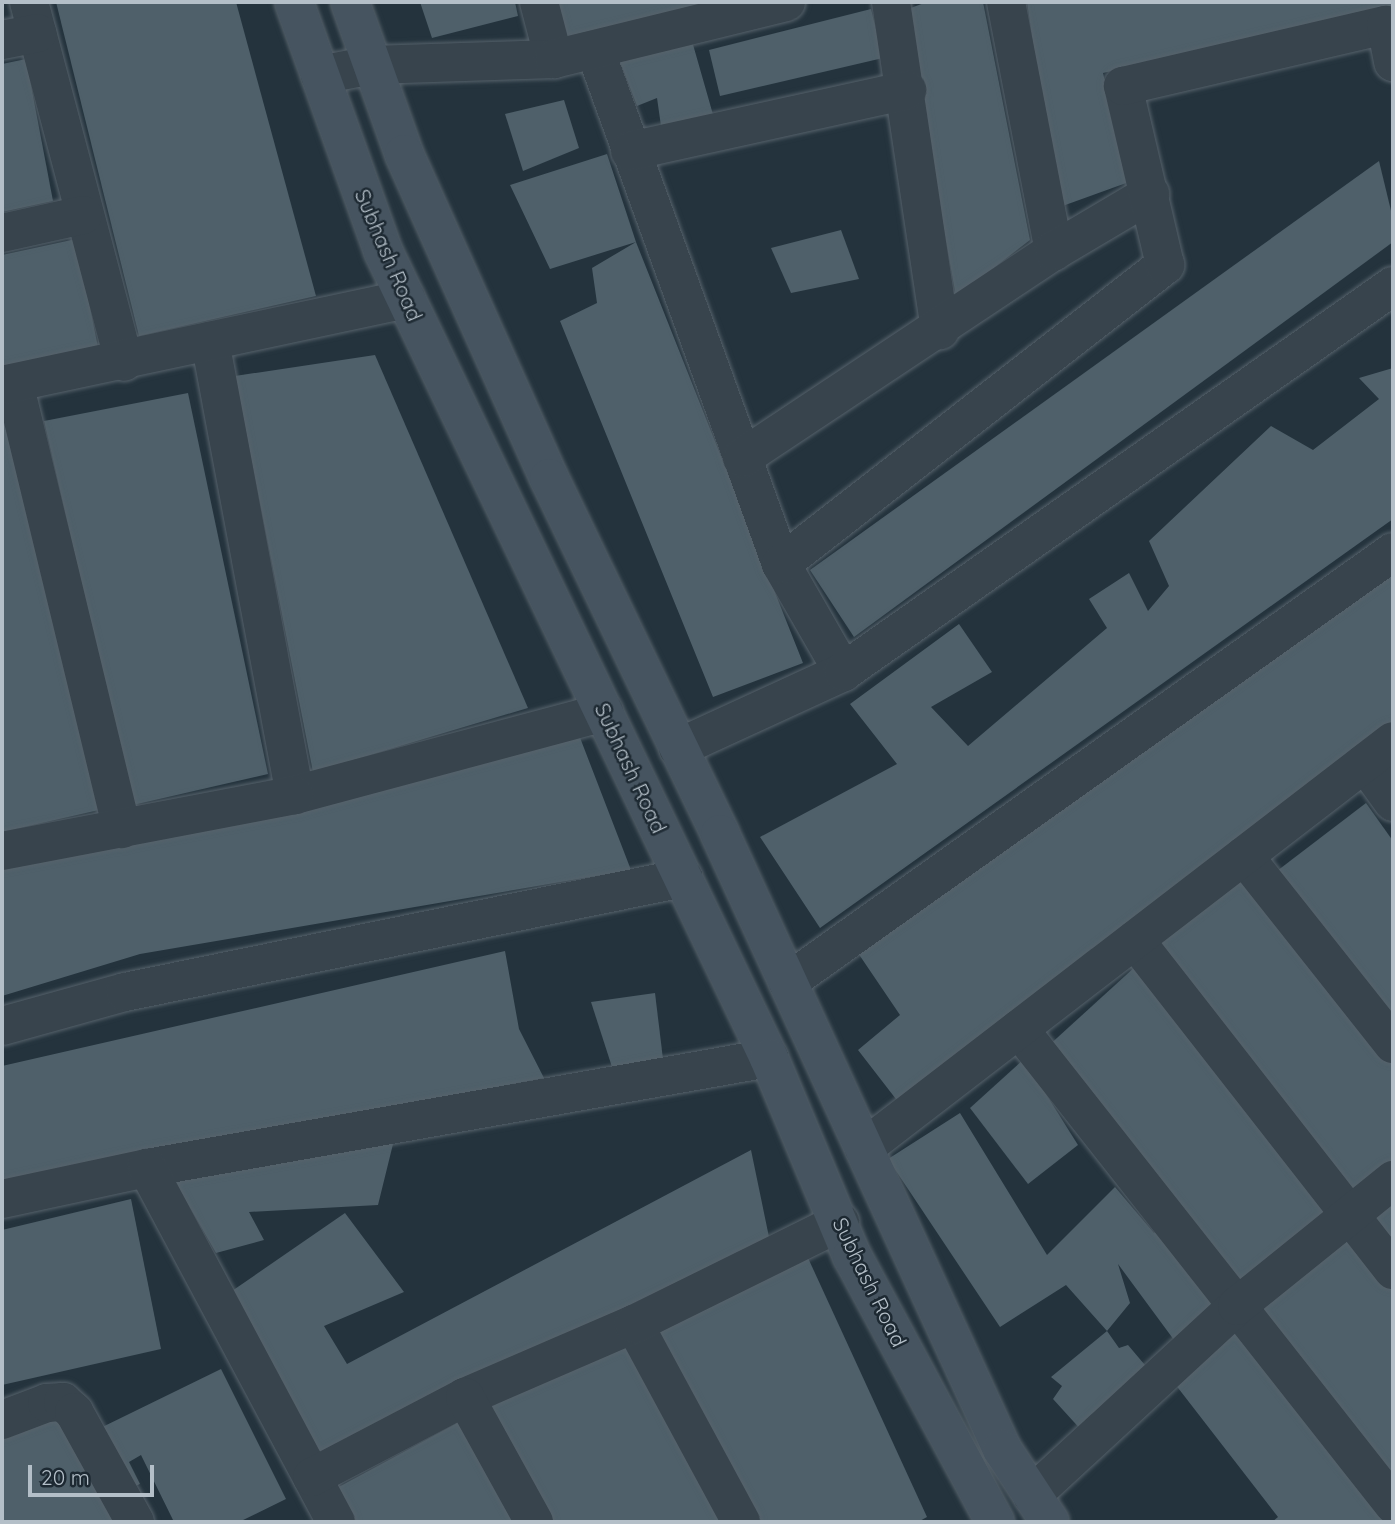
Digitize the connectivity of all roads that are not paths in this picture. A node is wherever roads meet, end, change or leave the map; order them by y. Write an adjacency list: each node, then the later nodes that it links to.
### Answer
1 (294, 2): 12 (street, Subhash Road)
2 (350, 2): 11 (street)
3 (539, 2): 9 (street)
4 (786, 2): 8 (street)
5 (891, 2): 13 (street)
6 (1006, 2): 18 (street)
7 (22, 25): 16 (street)
8 (595, 50): 9 (street); 14 (street)
9 (554, 59): 11 (street)
10 (1393, 62): 15 (street)
11 (372, 65): 12 (street); 30 (street)
12 (320, 75): 20 (street, Subhash Road)
13 (907, 90): 14 (street); 21 (street)
14 (630, 151): 25 (street)
15 (1150, 194): 18 (street); 27 (street)
16 (83, 215): 17 (street); 23 (street)
17 (2, 233)
18 (1054, 251): 21 (street)
19 (1391, 294): 28 (street)
20 (406, 299): 22 (street); 29 (street, Subhash Road)
21 (940, 330): 25 (street)
22 (209, 341): 23 (street); 32 (street)
23 (124, 362): 24 (street)
24 (8, 384): 34 (street)
25 (742, 458): 27 (street)
26 (1393, 552): 39 (street)
27 (781, 564): 28 (street)
28 (843, 672): 30 (street)
29 (604, 712): 32 (street); 37 (street, Subhash Road)
30 (678, 748): 39 (street)
31 (1379, 752): 33 (street); 36 (street)
32 (295, 795): 34 (street)
33 (1393, 802)
34 (122, 828): 35 (street)
35 (2, 851)
36 (1244, 856): 38 (street); 42 (street)
37 (683, 878): 40 (street); 43 (street, Subhash Road)
38 (1135, 940): 41 (street); 48 (street)
39 (788, 982): 44 (street)
40 (2, 1026)
41 (1018, 1029): 44 (street); 51 (street)
42 (1393, 1044)
43 (769, 1058): 45 (street); 49 (street, Subhash Road)
44 (864, 1148): 57 (street)
45 (147, 1168): 47 (street); 55 (street)
46 (1393, 1180): 48 (street)
47 (2, 1199)
48 (1350, 1216): 50 (street); 51 (street)
49 (840, 1222): 52 (street); 62 (street, Subhash Road)
50 (1393, 1270)
51 (1237, 1306): 56 (street); 57 (street)
52 (634, 1324): 53 (street); 61 (street)
53 (465, 1397): 55 (street); 60 (street)
54 (2, 1420): 58 (street)
55 (312, 1477): 59 (street)
56 (1393, 1504)
57 (1041, 1508)
58 (135, 1522)
59 (336, 1522)
60 (534, 1522)
61 (741, 1522)
62 (995, 1522)

